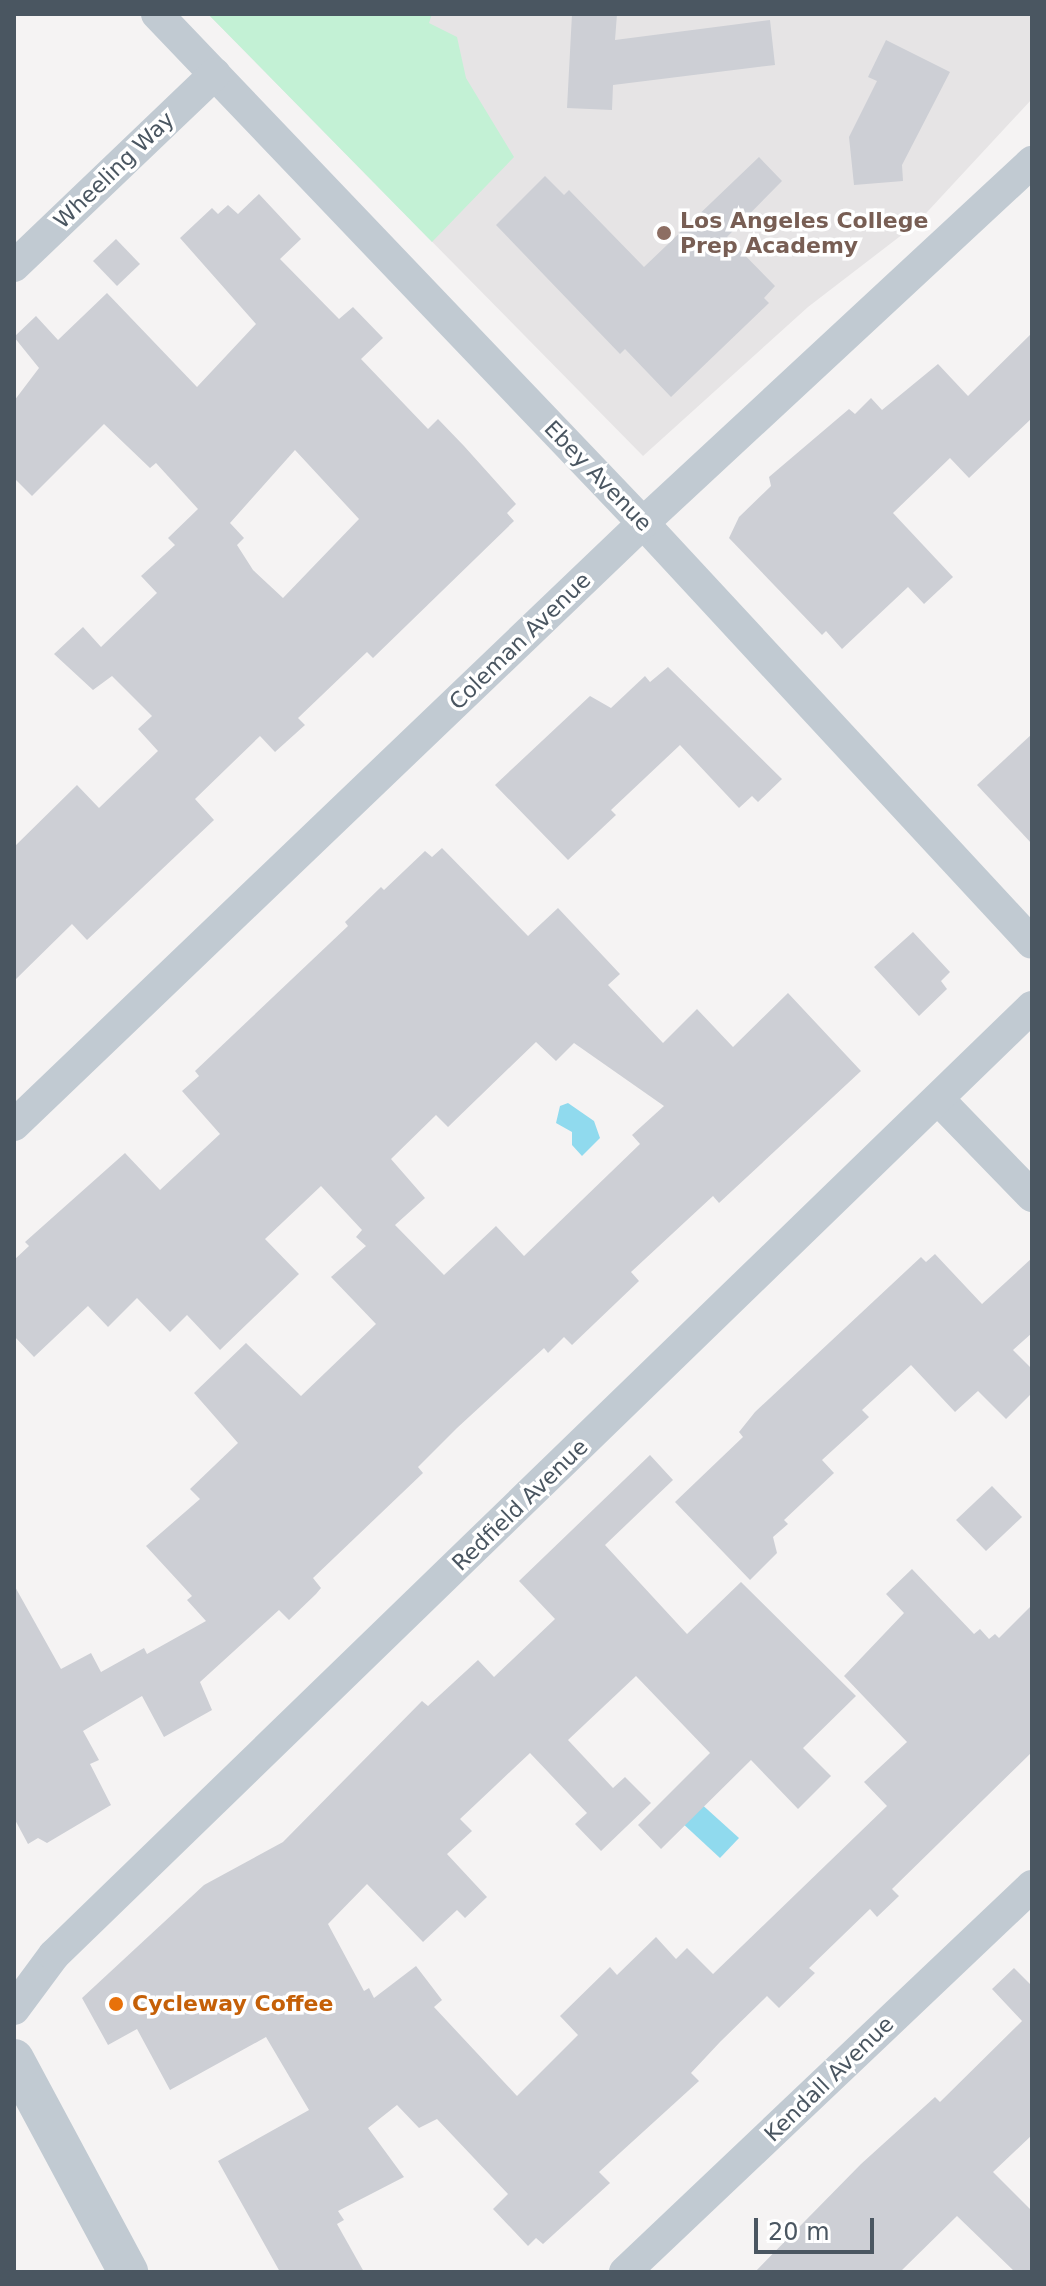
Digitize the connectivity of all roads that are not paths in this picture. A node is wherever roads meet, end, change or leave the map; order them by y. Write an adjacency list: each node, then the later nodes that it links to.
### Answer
1 (157, 14): 2 (street, Ebey Avenue)
2 (215, 74): 4 (street, Wheeling Way); 5 (street, Ebey Avenue)
3 (1032, 162): 5 (street, Coleman Avenue)
4 (14, 266)
5 (643, 523): 6 (street, Ebey Avenue); 9 (street, Coleman Avenue)
6 (1032, 943)
7 (1032, 1007): 8 (street, Redfield Avenue)
8 (939, 1100): 10 (street); 12 (street, Redfield Avenue)
9 (14, 1125)
10 (1032, 1196)
11 (1032, 1886): 15 (street, Kendall Avenue)
12 (14, 2009)
13 (14, 2059): 14 (street)
14 (128, 2272)
15 (625, 2272)

